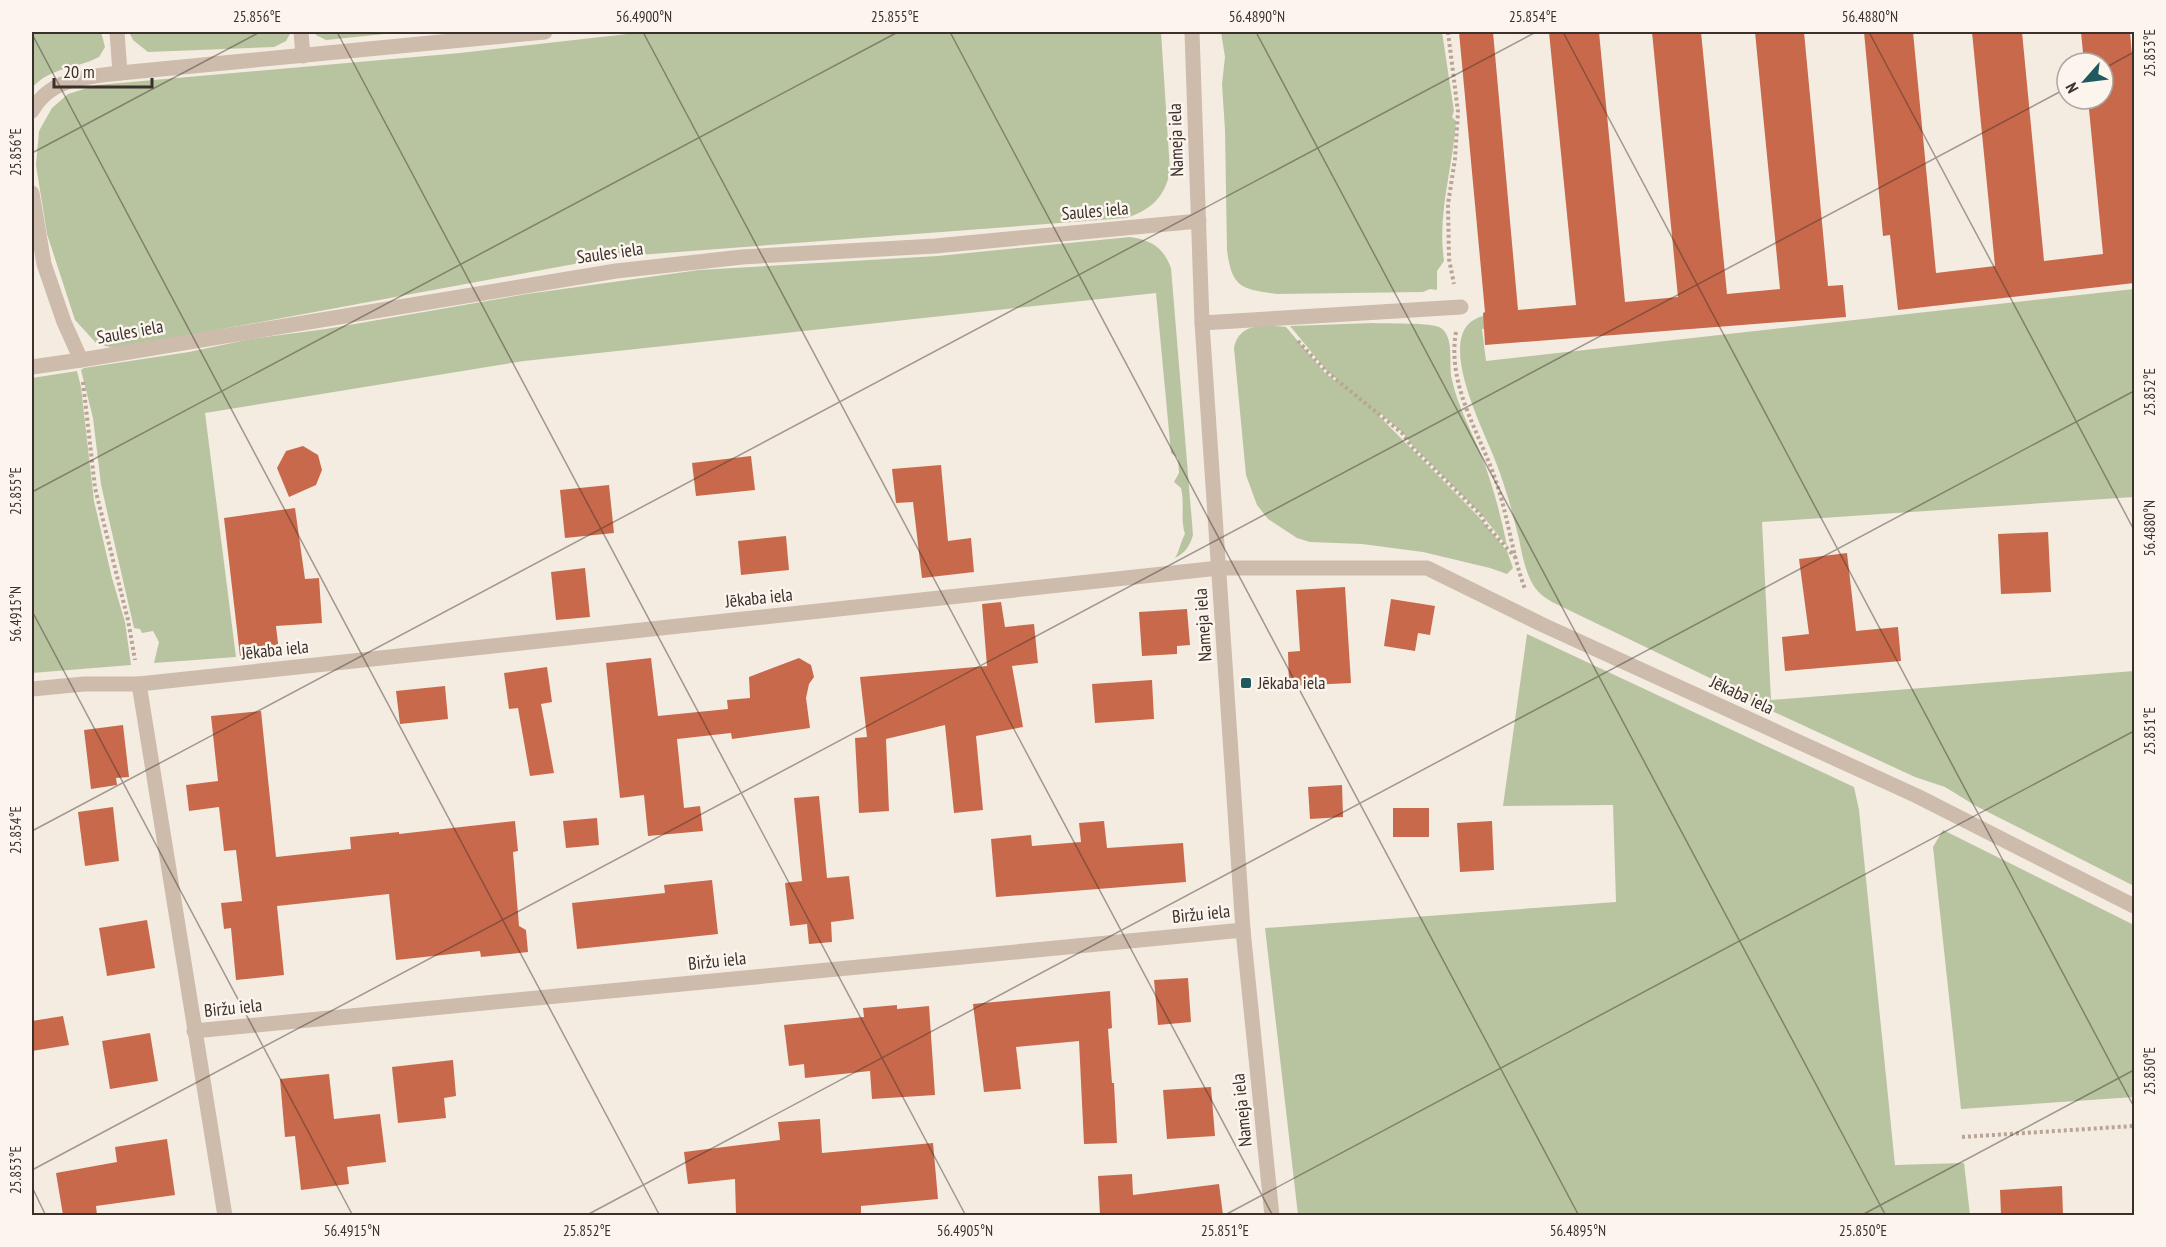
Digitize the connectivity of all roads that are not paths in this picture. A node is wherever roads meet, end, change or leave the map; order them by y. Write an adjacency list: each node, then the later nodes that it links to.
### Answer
1 (117, 32): 7 (street)
2 (301, 32): 6 (street)
3 (545, 32): 5 (street)
4 (1192, 32): 10 (street, Nameja iela)
5 (496, 34): 6 (street)
6 (303, 56): 7 (street)
7 (120, 73): 8 (street)
8 (32, 111)
9 (32, 193): 11 (street)
10 (1199, 221): 13 (street, Nameja iela); 14 (street, Saules iela)
11 (38, 264): 14 (street)
12 (1461, 307): 13 (street)
13 (1202, 323): 16 (street, Nameja iela)
14 (81, 360): 15 (street, Saules iela)
15 (32, 367)
16 (1219, 568): 17 (street, Jēkaba iela); 19 (street, Jēkaba iela); 20 (street, Nameja iela)
17 (139, 684): 18 (street, Jēkaba iela); 21 (street)
18 (32, 690)
19 (2134, 906)
20 (1243, 930): 21 (street, Biržu iela); 23 (street, Nameja iela)
21 (194, 1031): 22 (street)
22 (225, 1215)
23 (1272, 1215)

